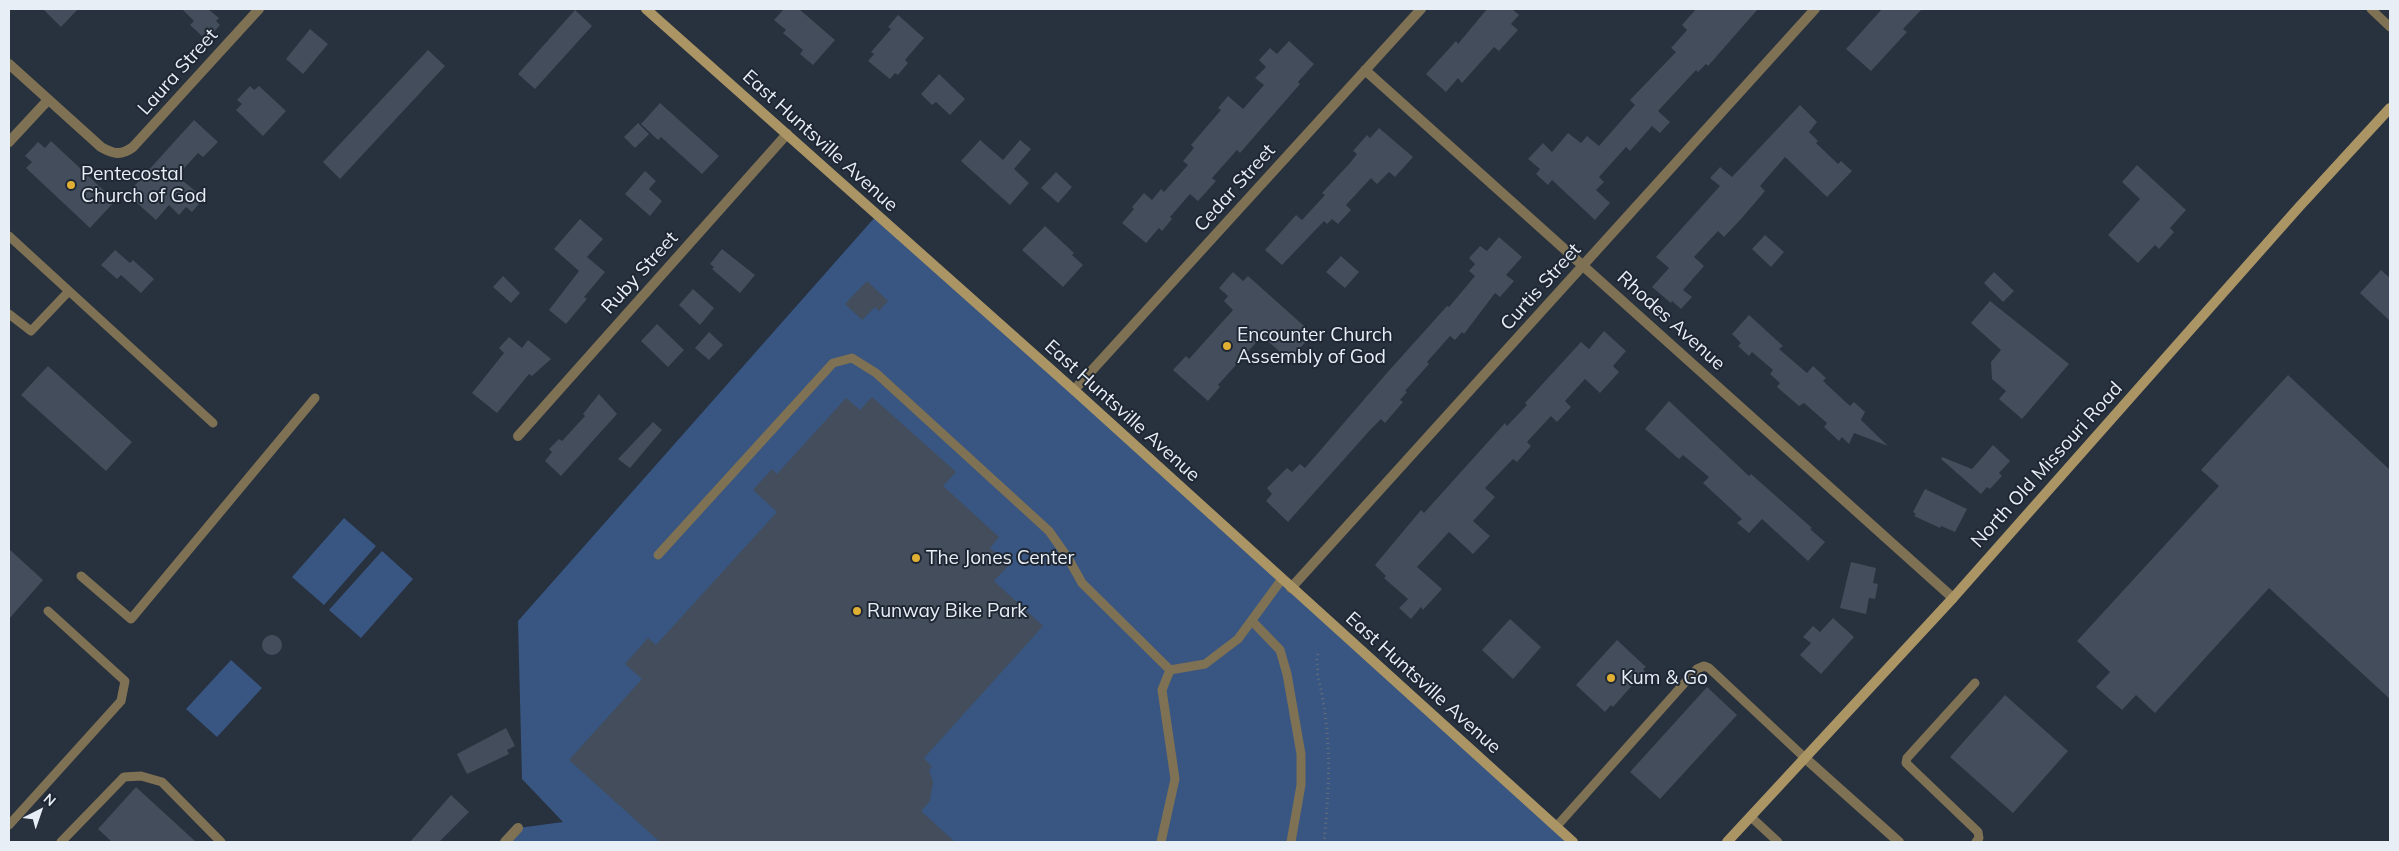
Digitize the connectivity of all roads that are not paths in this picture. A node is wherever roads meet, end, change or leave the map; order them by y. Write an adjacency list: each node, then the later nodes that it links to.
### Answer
1 (259, 9): 9 (street, Laura Street)
2 (646, 9): 11 (main road, East Huntsville Avenue)
3 (1421, 9): 8 (street, Cedar Street)
4 (1815, 9): 14 (street, Curtis Street)
5 (2371, 9): 6 (lane)
6 (2390, 27)
7 (9, 64): 9 (street)
8 (1365, 70): 14 (street, Rhodes Avenue); 17 (street, Cedar Street)
9 (48, 100): 12 (street)
10 (2390, 108): 25 (main road, North Old Missouri Road)
11 (787, 134): 17 (main road, East Huntsville Avenue); 20 (street, Ruby Street)
12 (9, 142)
13 (9, 236): 15 (lane)
14 (1584, 266): 24 (street, Curtis Street); 25 (street, Rhodes Avenue)
15 (69, 291): 16 (lane); 19 (lane)
16 (9, 314)
17 (1074, 390): 23 (main road, East Huntsville Avenue)
18 (315, 398): 22 (lane)
19 (213, 423)
20 (518, 436)
21 (658, 555): 28 (lane)
22 (81, 576)
23 (1282, 580): 24 (main road, East Huntsville Avenue); 27 (lane)
24 (1291, 588): 33 (main road, East Huntsville Avenue)
25 (1953, 598): 30 (main road, North Old Missouri Road)
26 (48, 611): 32 (lane)
27 (1252, 621): 28 (lane); 39 (lane)
28 (1170, 670): 38 (lane)
29 (1975, 683): 44 (lane)
30 (1805, 758): 31 (main road, North Old Missouri Road); 33 (lane); 43 (street)
31 (1751, 817): 41 (main road, North Old Missouri Road); 42 (lane)
32 (9, 825)
33 (1556, 827): 40 (main road, East Huntsville Avenue)
34 (518, 828): 37 (street)
35 (61, 842): 36 (lane)
36 (221, 842)
37 (505, 842)
38 (1161, 842)
39 (1291, 842)
40 (1573, 842)
41 (1727, 842)
42 (1778, 842)
43 (1898, 842)
44 (1976, 842)

